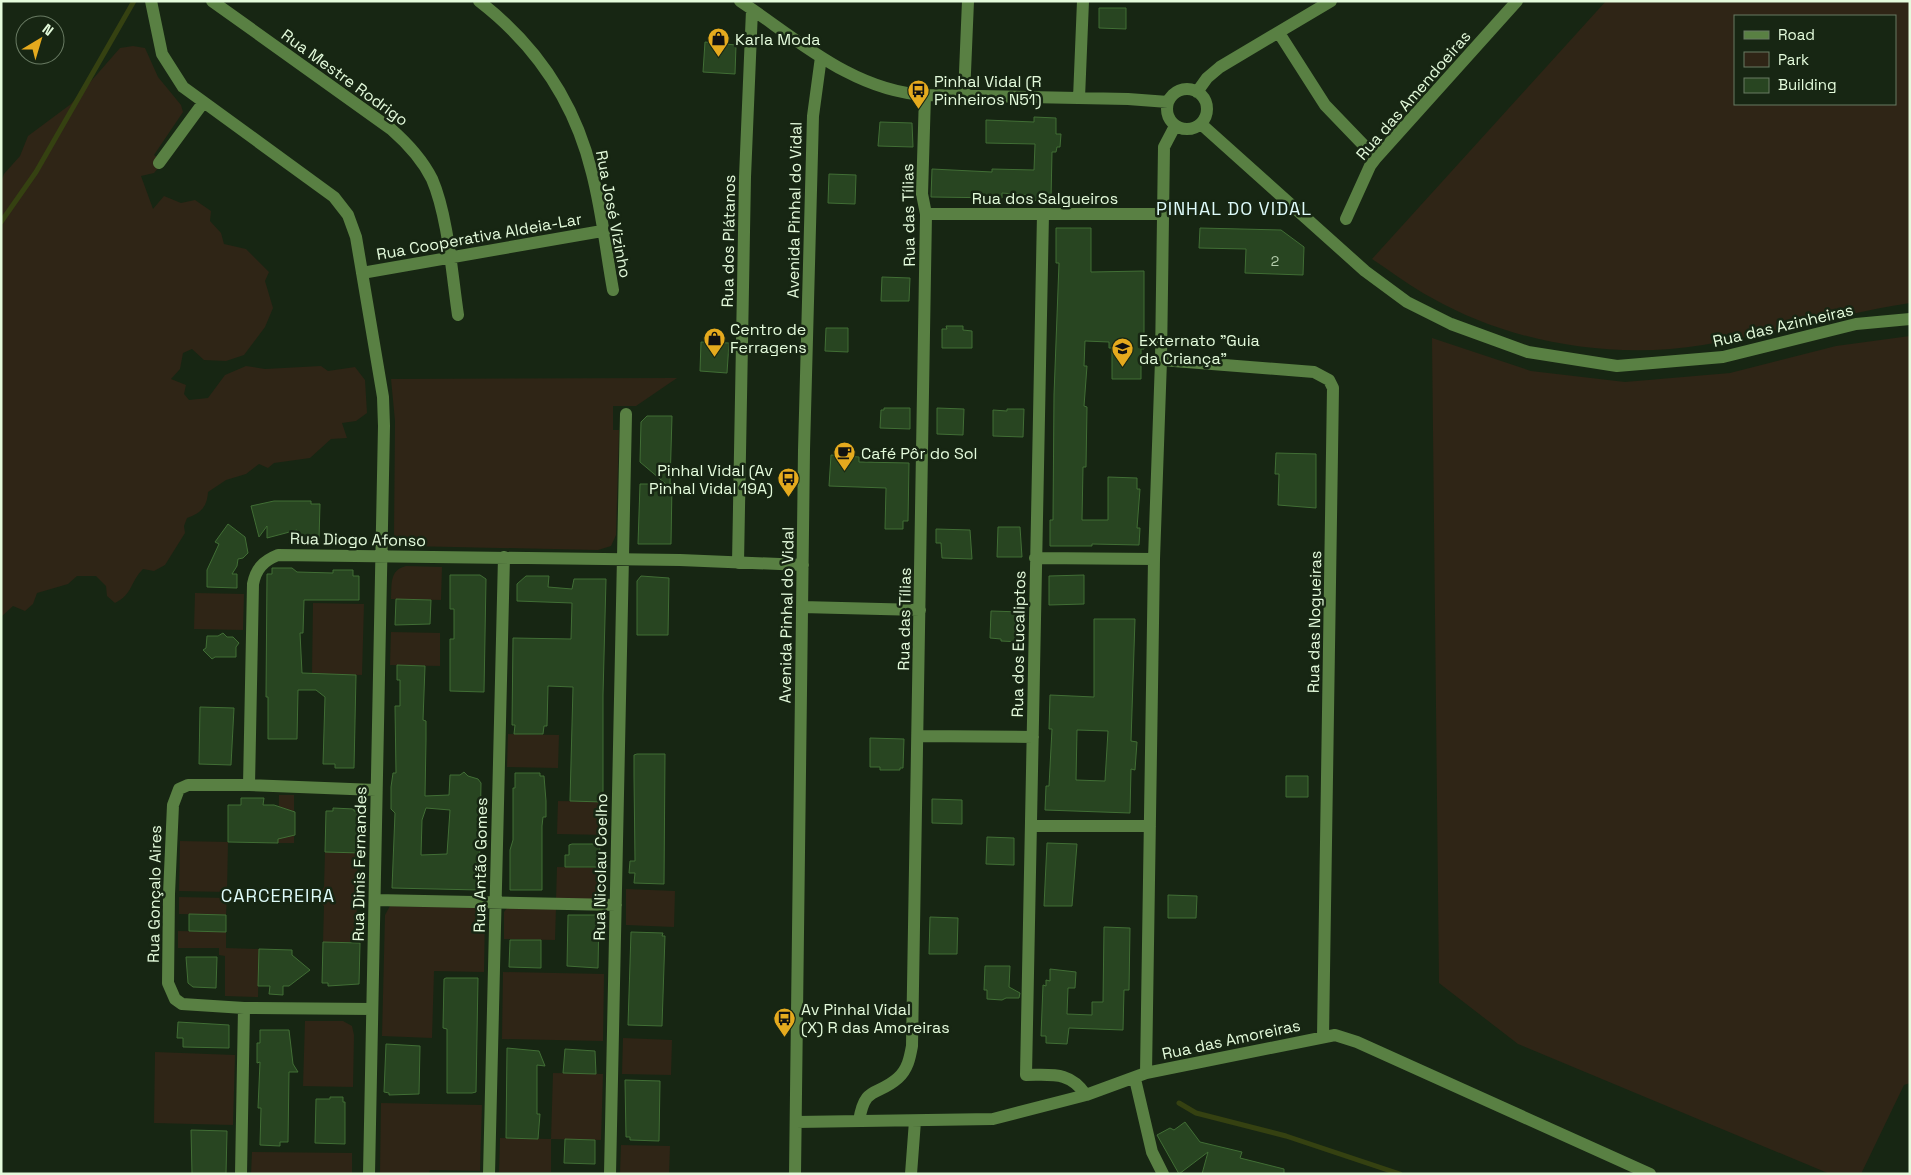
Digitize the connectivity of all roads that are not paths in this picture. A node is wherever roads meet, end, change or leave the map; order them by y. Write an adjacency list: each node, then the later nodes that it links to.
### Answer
1 (151, 1): 17 (street, Rua Dinis Fernandes)
2 (212, 1): 27 (street, Rua Mestre Rodrigo)
3 (479, 1): 26 (street, Rua José Vizinho)
4 (740, 1): 9 (street)
5 (968, 1): 14 (street)
6 (1083, 1): 15 (street)
7 (1331, 1): 10 (street)
8 (1518, 1): 20 (street, Rua das Amendoeiras)
9 (752, 10): 11 (street); 39 (street, Rua dos Plátanos)
10 (1279, 33): 12 (street); 20 (street)
11 (821, 57): 13 (street); 40 (street, Avenida Pinhal do Vidal)
12 (1197, 92): 16 (street); 18 (street)
13 (925, 95): 14 (street); 22 (street, Rua das Tílias)
14 (964, 96): 15 (street)
15 (1079, 98): 16 (street)
16 (1168, 102): 19 (street)
17 (203, 103): 21 (street); 28 (street, Rua Dinis Fernandes)
18 (1201, 124): 19 (street); 31 (street, Rua das Azinheiras)
19 (1175, 126): 24 (street)
20 (1376, 158): 25 (street, Rua das Amendoeiras)
21 (159, 163)
22 (926, 214): 23 (street, Rua dos Salgueiros); 42 (street, Rua das Tílias)
23 (1043, 214): 24 (street, Rua dos Salgueiros); 36 (street, Rua dos Eucaliptos)
24 (1163, 214): 32 (street)
25 (1346, 220)
26 (602, 231): 27 (street, Rua Cooperativa Aldeia-Lar); 29 (street, Rua José Vizinho)
27 (449, 256): 28 (street, Rua Cooperativa Aldeia-Lar); 30 (street, Rua Mestre Rodrigo)
28 (362, 273): 34 (street, Rua Dinis Fernandes)
29 (613, 290)
30 (458, 315)
31 (1910, 319)
32 (1161, 360): 37 (street); 54 (street, Rua das Nogueiras)
33 (626, 414): 38 (street, Rua Nicolau Coelho)
34 (382, 556): 35 (street, Rua Diogo Afonso); 45 (street, Rua Diogo Afonso); 46 (street, Rua Dinis Fernandes)
35 (504, 557): 38 (street, Rua Diogo Afonso); 50 (street, Rua Antão Gomes)
36 (1035, 558): 37 (street); 44 (street, Rua dos Eucaliptos)
37 (1154, 559): 48 (street)
38 (623, 560): 39 (street, Rua Diogo Afonso); 51 (street, Rua Nicolau Coelho)
39 (738, 563): 40 (street, Rua Diogo Afonso)
40 (803, 565): 41 (street, Avenida Pinhal do Vidal)
41 (802, 607): 42 (street); 59 (street, Avenida Pinhal do Vidal)
42 (920, 610): 43 (street, Rua das Tílias)
43 (918, 736): 44 (street); 57 (street, Rua das Tílias)
44 (1033, 737): 47 (street, Rua dos Eucaliptos)
45 (249, 785): 46 (street, Rua Gonçalo Aires); 52 (street, Rua Gonçalo Aires)
46 (376, 790): 49 (street, Rua Dinis Fernandes)
47 (1032, 826): 48 (street); 56 (street, Rua dos Eucaliptos)
48 (1150, 826): 55 (street)
49 (375, 900): 50 (street); 53 (street, Rua Dinis Fernandes)
50 (495, 902): 51 (street); 62 (street, Rua Antão Gomes)
51 (616, 905): 63 (street, Rua Nicolau Coelho)
52 (244, 1008): 53 (street, Rua Gonçalo Aires); 60 (street)
53 (372, 1009): 61 (street, Rua Dinis Fernandes)
54 (1323, 1037): 55 (street, Rua das Amoreiras); 67 (street, Rua das Amoreiras)
55 (1141, 1076): 56 (street, Rua das Amoreiras); 66 (street)
56 (1086, 1095): 58 (street, Rua das Amoreiras)
57 (859, 1121): 58 (street, Rua das Amoreiras); 59 (street, Rua das Amoreiras)
58 (915, 1121): 65 (street)
59 (796, 1122): 64 (street, Avenida Pinhal do Vidal)
60 (241, 1174)
61 (369, 1174)
62 (489, 1174)
63 (610, 1174)
64 (795, 1174)
65 (911, 1174)
66 (1163, 1174)
67 (1650, 1174)

